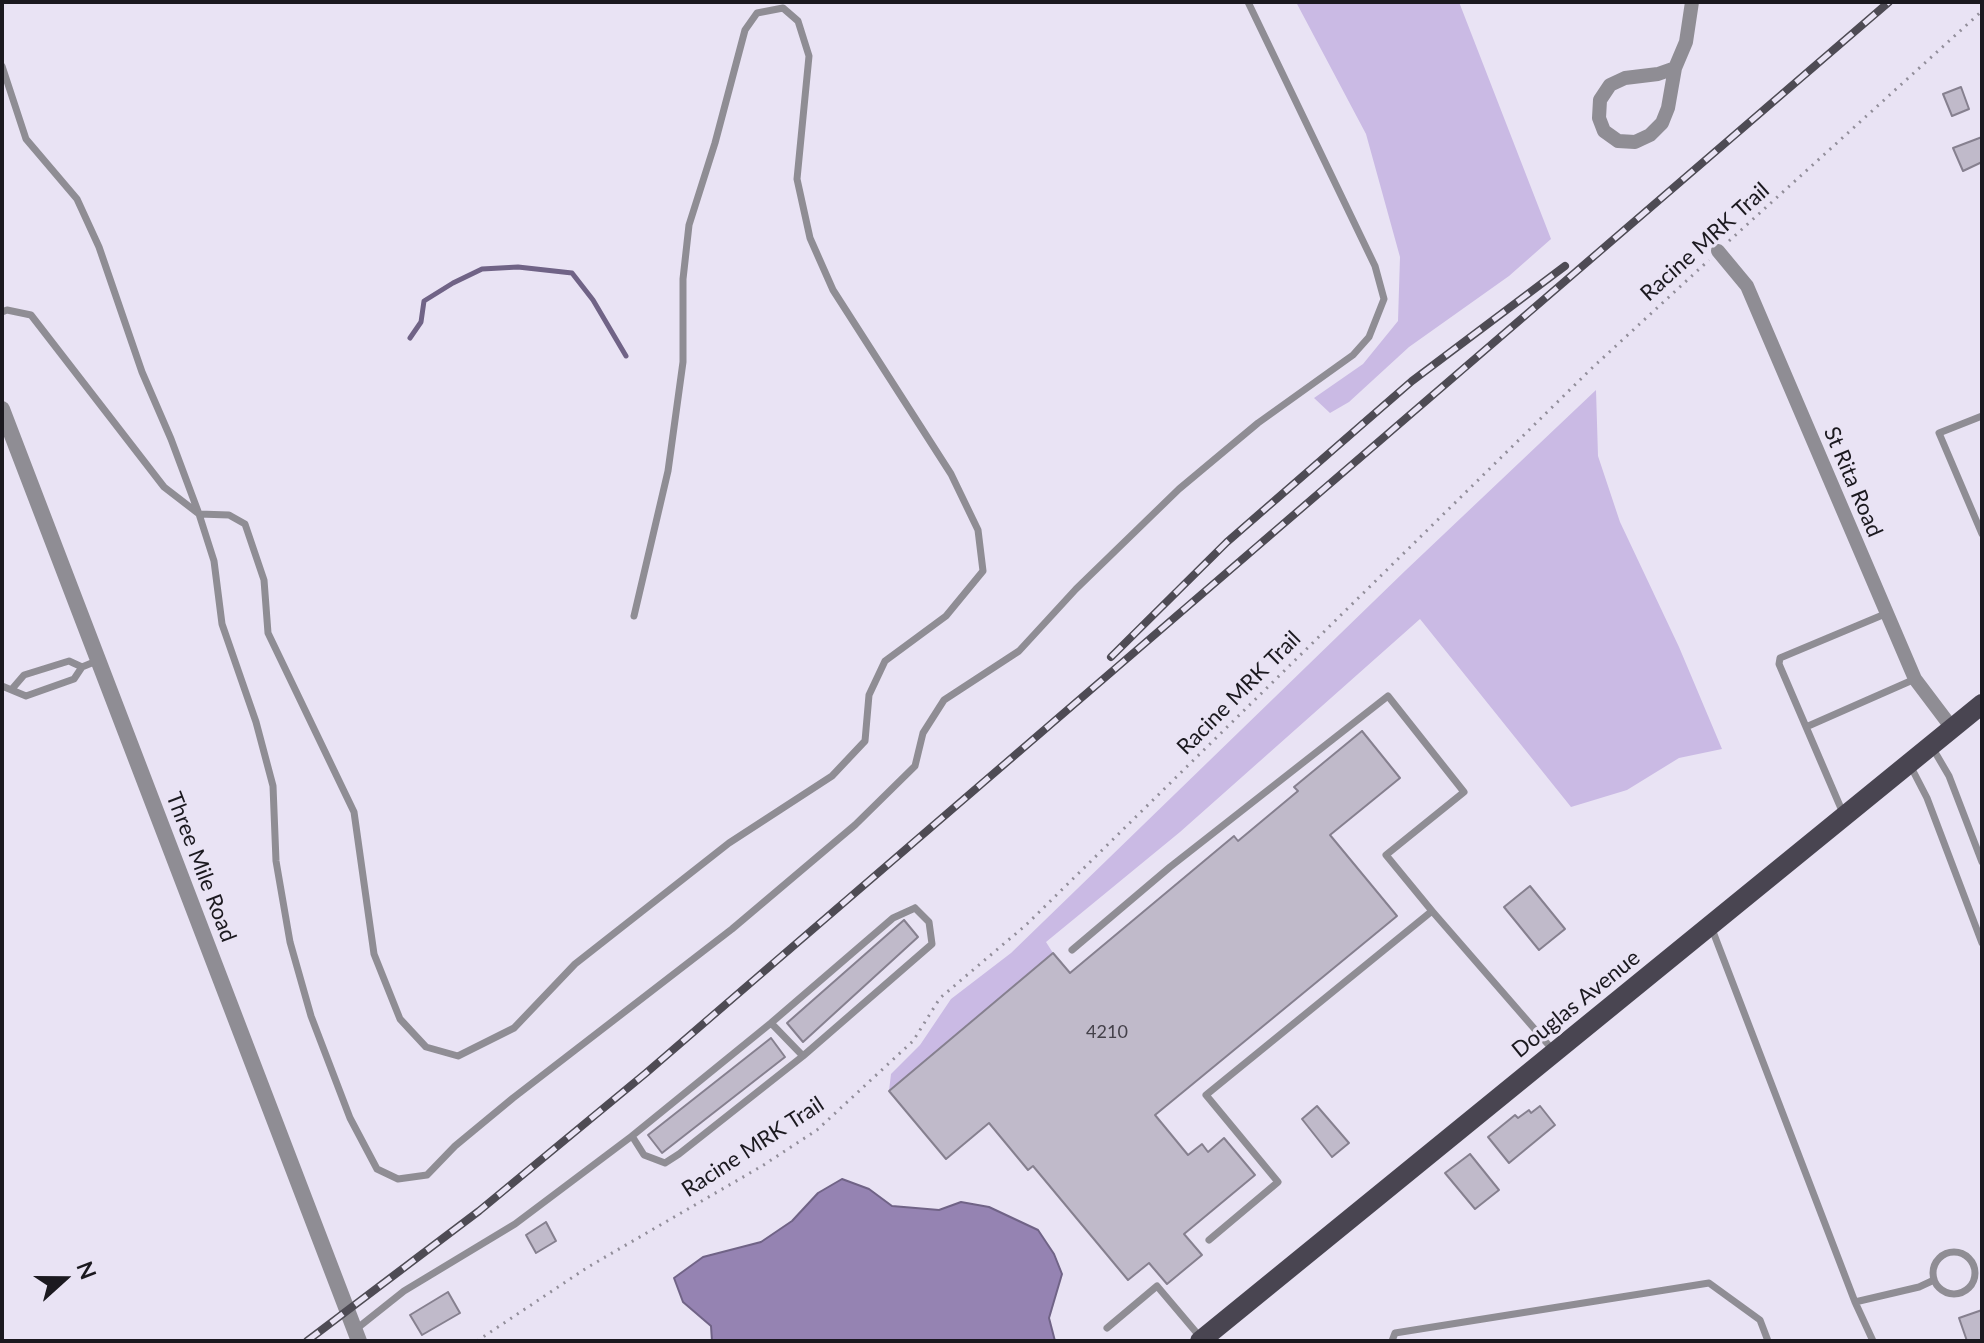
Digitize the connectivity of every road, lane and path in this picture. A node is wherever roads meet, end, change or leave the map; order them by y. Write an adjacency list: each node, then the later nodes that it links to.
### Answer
1 (1248, 2): 10 (lane)
2 (1692, 2): 5 (street)
3 (1982, 11): 6 (path, Racine MRK Trail)
4 (2, 66): 10 (lane)
5 (1675, 68): 5 (street)
6 (1718, 251): 12 (street, St Rita Road); 42 (path, Racine MRK Trail)
7 (2, 312): 10 (lane)
8 (2, 409): 14 (street, Three Mile Road)
9 (1982, 416): 11 (lane)
10 (199, 514): 13 (lane)
11 (1982, 534)
12 (1885, 614): 16 (street, St Rita Road); 20 (lane)
13 (634, 616)
14 (99, 660): 15 (lane); 40 (street, Three Mile Road)
15 (82, 667): 18 (lane); 18 (lane)
16 (1915, 679): 20 (lane); 21 (street, St Rita Road)
17 (2, 686): 18 (lane)
18 (12, 689)
19 (1982, 704): 21 (main road, Douglas Avenue)
20 (1806, 727): 24 (lane)
21 (1952, 728): 22 (main road, Douglas Avenue)
22 (1931, 745): 23 (main road, Douglas Avenue); 25 (lane)
23 (1909, 763): 24 (main road, Douglas Avenue); 28 (lane)
24 (1844, 816): 27 (main road, Douglas Avenue)
25 (1982, 862)
26 (1432, 911): 29 (lane); 31 (lane); 34 (lane)
27 (1711, 925): 31 (main road, Douglas Avenue); 38 (lane)
28 (1982, 943)
29 (1072, 950)
30 (771, 1023): 32 (lane); 32 (lane); 33 (lane)
31 (1554, 1052): 41 (main road, Douglas Avenue)
32 (803, 1056): 33 (lane)
33 (632, 1136): 40 (lane)
34 (1209, 1240)
35 (1982, 1263): 36 (lane)
36 (1973, 1267): 37 (lane); 37 (lane)
37 (1934, 1280): 38 (lane)
38 (1855, 1302): 45 (lane)
39 (1107, 1328): 41 (lane)
40 (357, 1335)
41 (1201, 1340)
42 (477, 1341)
43 (1392, 1341): 44 (lane)
44 (1768, 1341)
45 (1873, 1341)

